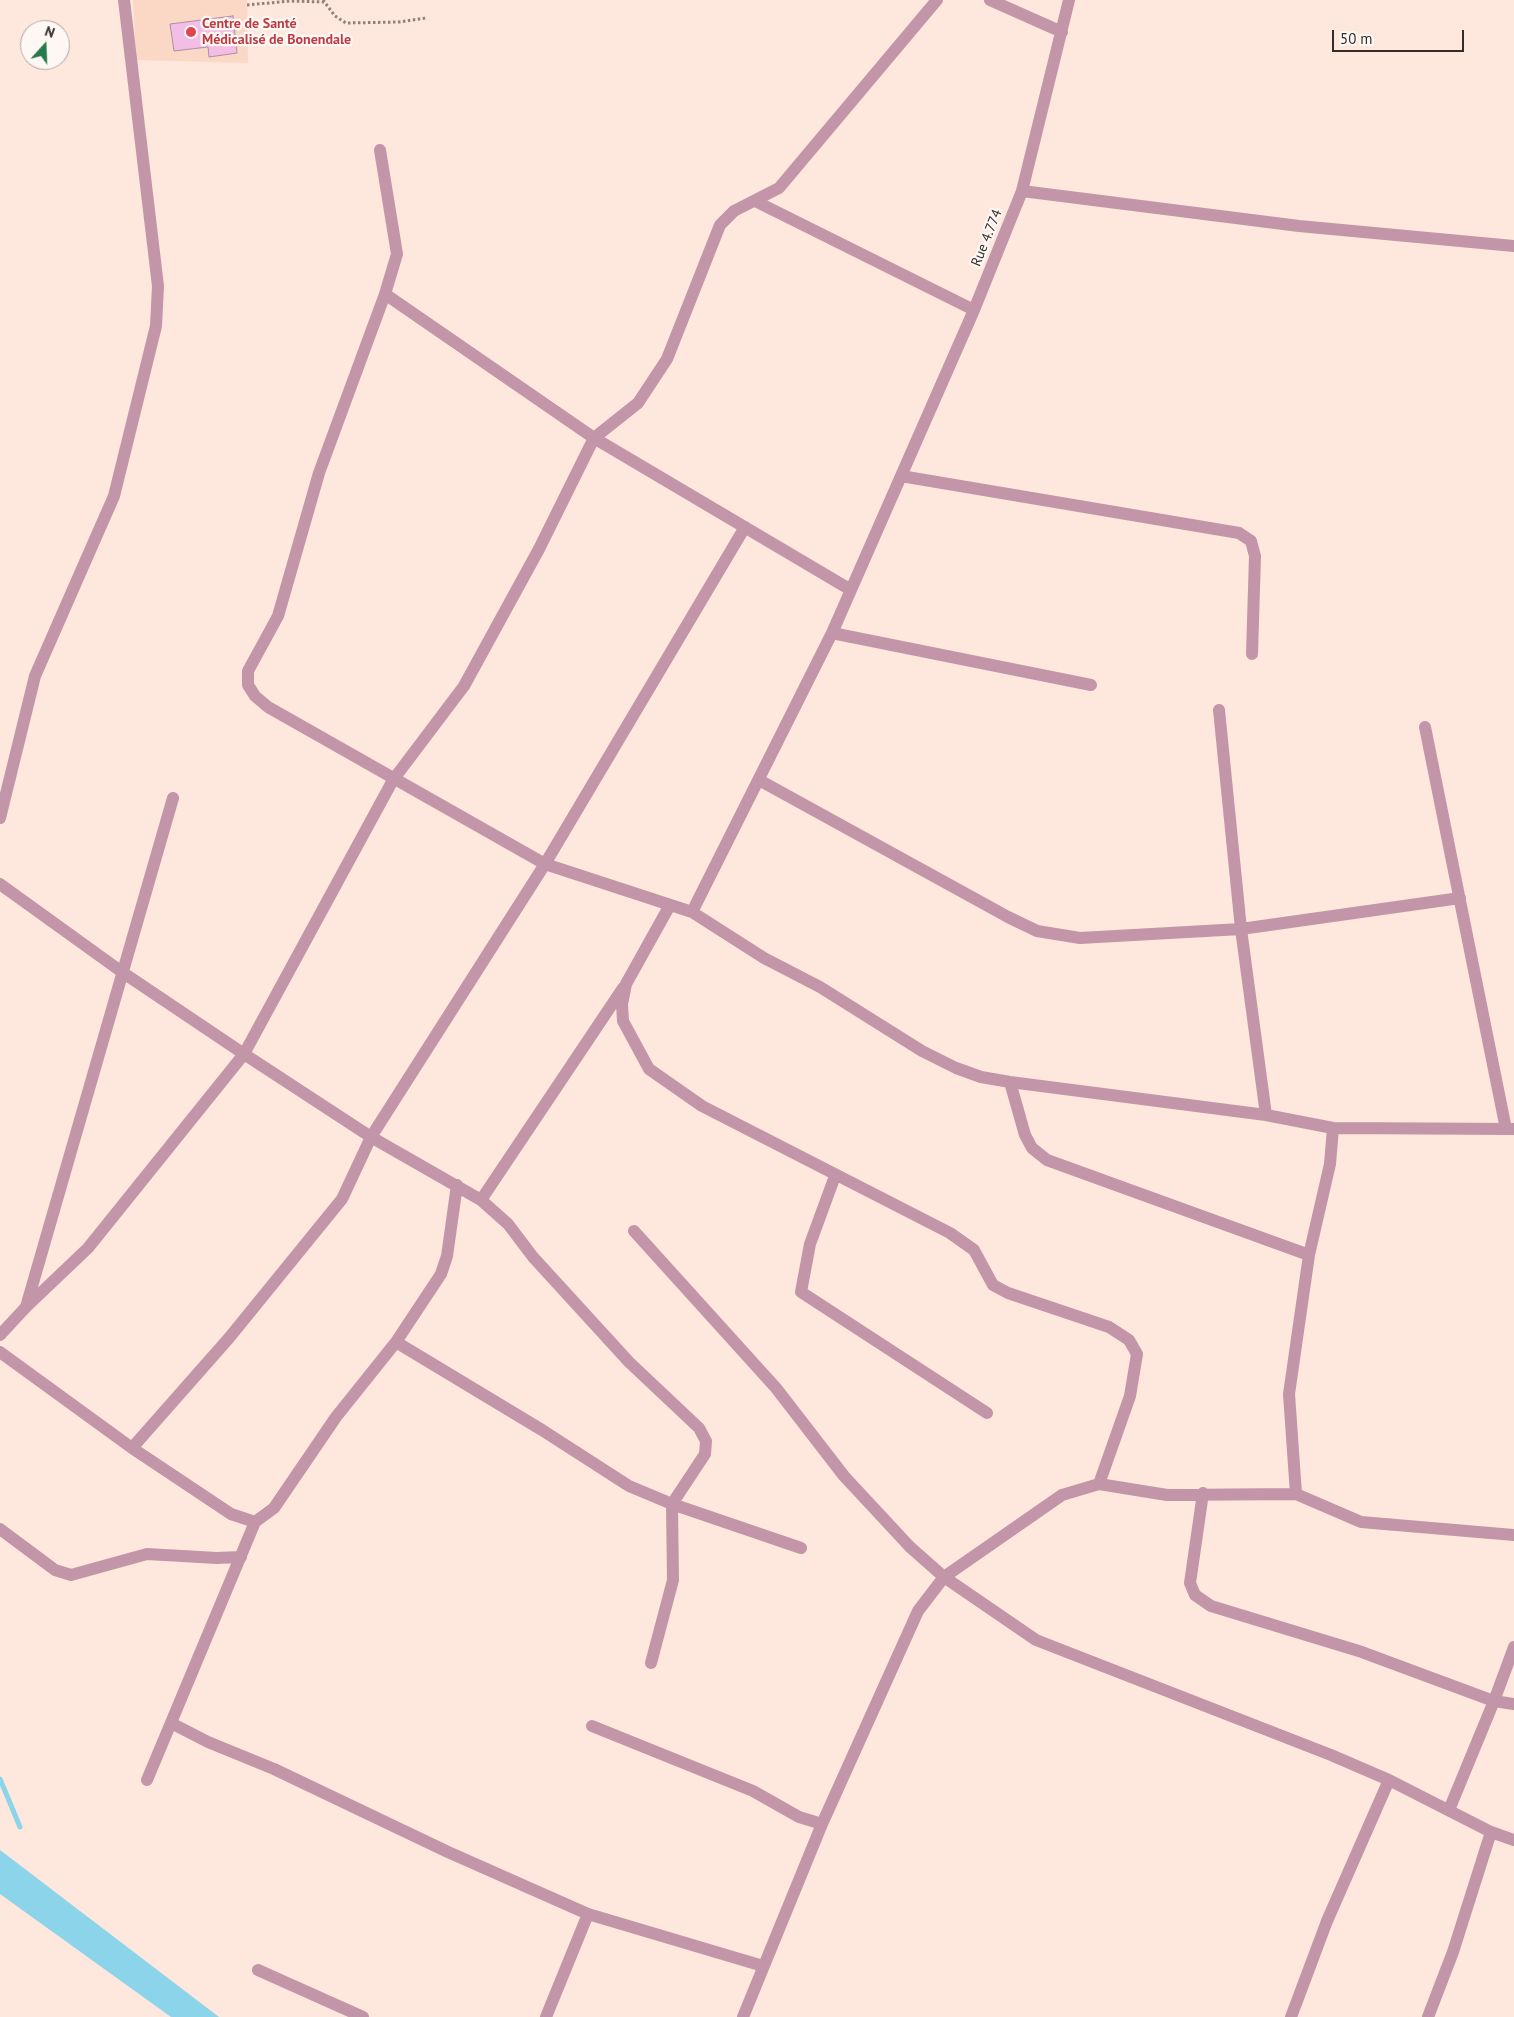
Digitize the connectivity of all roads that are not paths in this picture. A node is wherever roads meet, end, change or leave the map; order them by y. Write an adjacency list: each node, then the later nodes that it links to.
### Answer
1 (124, 0): 24 (street)
2 (937, 0): 8 (street)
3 (990, 0): 5 (street)
4 (1069, 0): 5 (street, Rue 4.774)
5 (1062, 32): 7 (street, Rue 4.774)
6 (380, 150): 10 (street)
7 (1022, 191): 9 (street); 11 (street, Rue 4.774)
8 (755, 201): 11 (street); 12 (street)
9 (1514, 246)
10 (385, 294): 12 (street); 21 (street)
11 (974, 310): 13 (street, Rue 4.774)
12 (594, 438): 14 (street); 21 (street)
13 (901, 476): 15 (street, Rue 4.774); 17 (street)
14 (745, 527): 15 (street); 25 (street)
15 (851, 590): 16 (street, Rue 4.774)
16 (832, 633): 18 (street); 22 (street, Rue 4.774)
17 (1252, 654)
18 (1091, 685)
19 (1219, 710): 30 (street)
20 (1425, 727): 27 (street)
21 (393, 780): 25 (street); 33 (street)
22 (759, 780): 29 (street, Rue 4.774); 30 (street)
23 (173, 798): 31 (street)
24 (0, 818)
25 (546, 864): 28 (street); 38 (street)
26 (0, 884): 31 (street)
27 (1460, 898): 30 (street); 37 (street)
28 (670, 905): 29 (street); 32 (street)
29 (692, 912): 34 (street)
30 (1241, 929): 35 (street)
31 (122, 972): 33 (street); 44 (street)
32 (626, 984): 39 (street); 41 (street)
33 (244, 1054): 38 (street); 44 (street)
34 (1010, 1082): 35 (street); 43 (street)
35 (1266, 1115): 36 (street)
36 (1333, 1128): 37 (street); 43 (street)
37 (1510, 1129)
38 (371, 1137): 40 (street); 49 (street)
39 (835, 1176): 48 (street); 50 (street)
40 (458, 1185): 41 (street); 46 (street)
41 (481, 1200): 53 (street)
42 (634, 1230): 59 (street)
43 (1309, 1256): 52 (street)
44 (26, 1306): 45 (street)
45 (0, 1335)
46 (396, 1342): 53 (street); 54 (street)
47 (0, 1352): 49 (street)
48 (987, 1413)
49 (132, 1448): 54 (street)
50 (1099, 1484): 51 (street); 59 (street)
51 (1203, 1493): 52 (street); 62 (street)
52 (1296, 1494): 56 (street)
53 (672, 1504): 57 (street); 61 (street)
54 (256, 1522): 58 (street)
55 (0, 1529): 58 (street)
56 (1514, 1535)
57 (800, 1548)
58 (241, 1558): 64 (street)
59 (944, 1577): 67 (street); 69 (street)
60 (1514, 1646): 62 (street)
61 (651, 1663)
62 (1494, 1701): 63 (street); 68 (street)
63 (1514, 1704)
64 (171, 1722): 66 (street); 72 (street)
65 (592, 1726): 69 (street)
66 (147, 1780)
67 (1388, 1780): 68 (street); 78 (street)
68 (1449, 1810): 70 (street)
69 (822, 1824): 73 (street)
70 (1491, 1832): 71 (street); 79 (street)
71 (1514, 1840)
72 (588, 1914): 73 (street); 76 (street)
73 (763, 1966): 77 (street)
74 (258, 1970): 75 (street)
75 (363, 2017)
76 (546, 2017)
77 (743, 2017)
78 (1291, 2017)
79 (1428, 2017)

